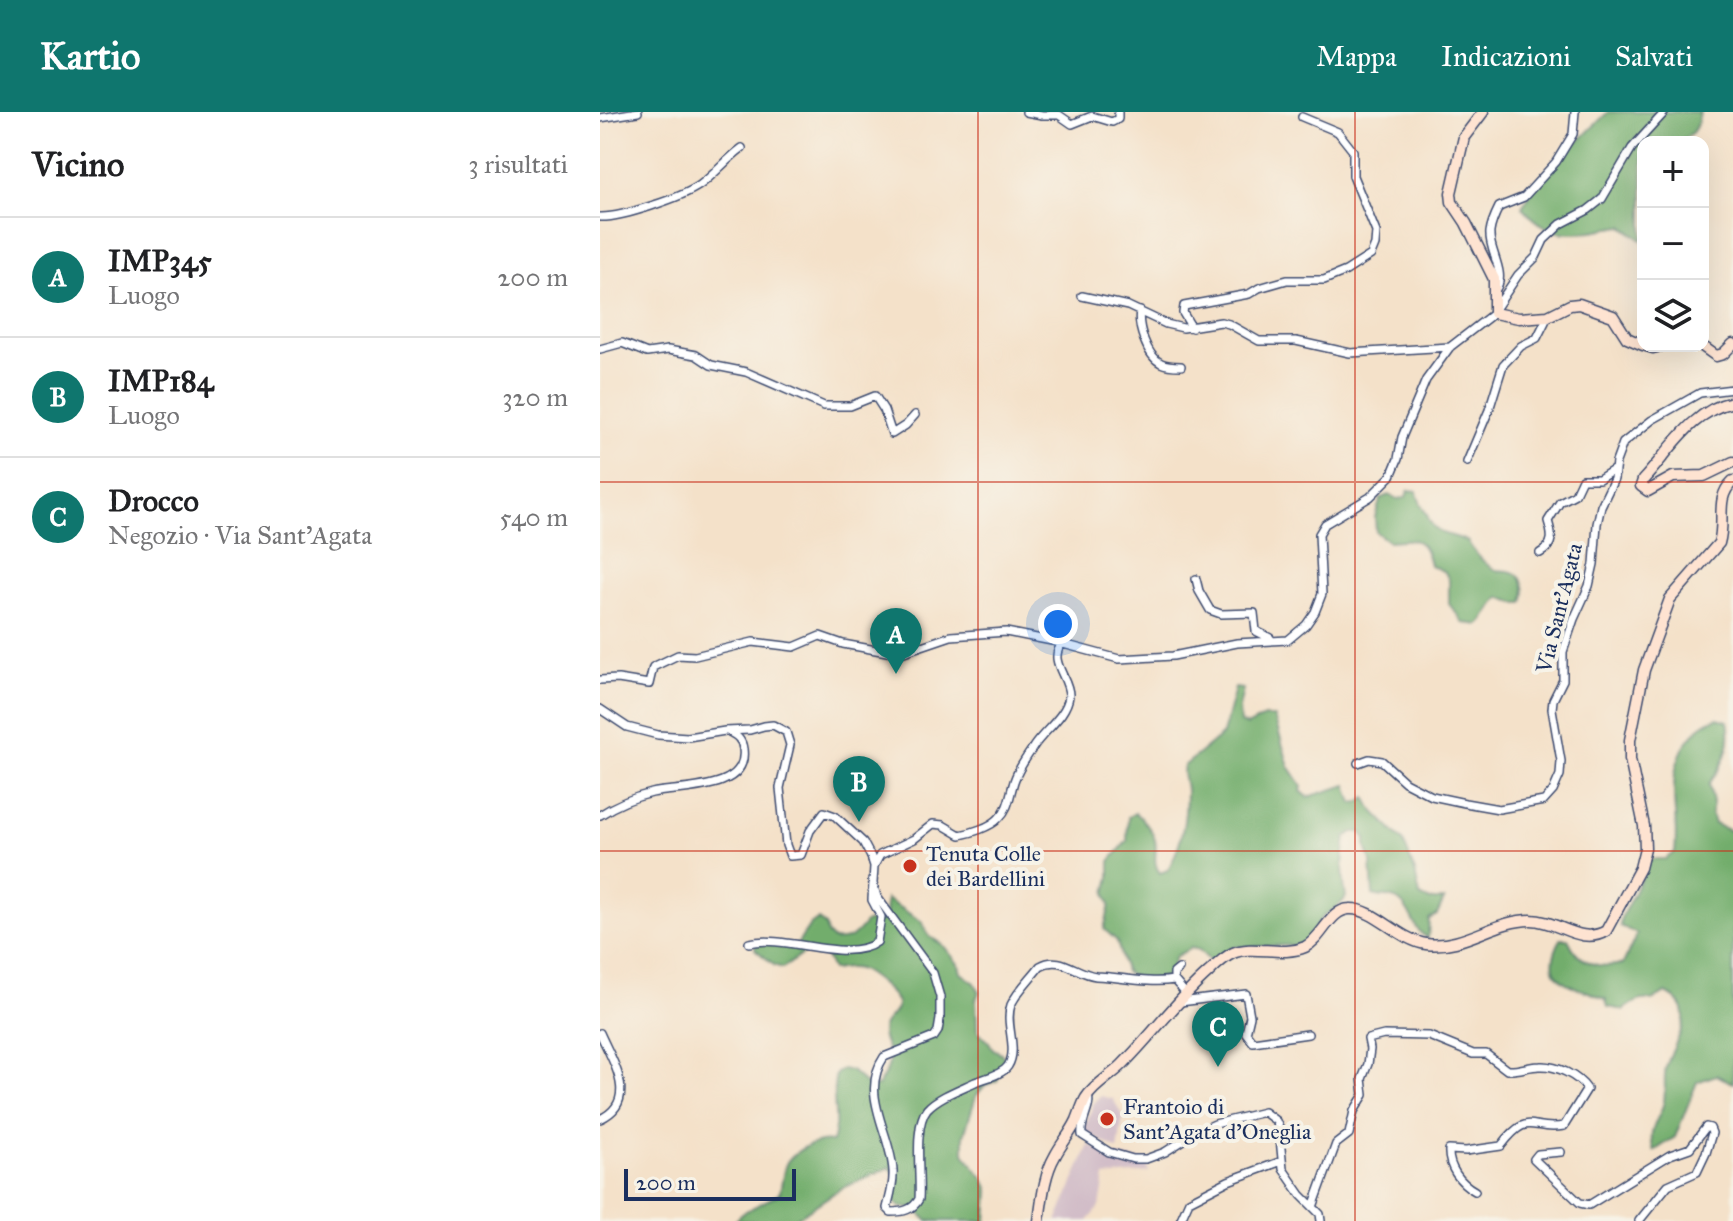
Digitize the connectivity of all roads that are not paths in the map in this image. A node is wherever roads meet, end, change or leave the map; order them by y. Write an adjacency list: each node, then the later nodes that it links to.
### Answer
1 (638, 112): 8 (street)
2 (1026, 112): 3 (street)
3 (1118, 112)
4 (1483, 112): 11 (street)
5 (1575, 112): 11 (street)
6 (1665, 112): 14 (street)
7 (1302, 117): 16 (street)
8 (600, 118)
9 (742, 148): 10 (street)
10 (600, 217)
11 (1496, 289): 14 (street)
12 (1082, 296): 13 (street)
13 (1140, 311): 16 (street); 22 (street)
14 (1494, 311): 15 (street); 19 (street)
15 (1548, 316): 17 (street); 26 (street)
16 (1192, 328): 19 (street)
17 (1637, 342)
18 (1733, 344): 21 (street)
19 (1450, 347): 32 (street)
20 (600, 349): 25 (street)
21 (1709, 351)
22 (1181, 366)
23 (1733, 389): 28 (street, Via Sant'Agata)
24 (1733, 402): 27 (street)
25 (915, 415)
26 (1467, 462)
27 (1733, 462)
28 (1615, 469): 30 (street); 37 (street, Via Sant'Agata)
29 (1733, 481): 44 (street)
30 (1540, 553)
31 (1196, 579): 32 (street)
32 (1272, 640): 33 (street)
33 (1062, 644): 34 (street); 39 (street)
34 (600, 680)
35 (600, 709): 36 (street)
36 (725, 731): 38 (street); 39 (street)
37 (1358, 763)
38 (600, 815)
39 (874, 866): 40 (street)
40 (872, 880): 41 (street); 43 (street)
41 (749, 943)
42 (1179, 969): 43 (street)
43 (1174, 980): 44 (street)
44 (1182, 998): 46 (street); 47 (street)
45 (600, 1033): 48 (street)
46 (1308, 1034)
47 (1088, 1096): 50 (street); 53 (street)
48 (600, 1119)
49 (1561, 1152): 56 (street)
50 (1282, 1161): 52 (street); 54 (street)
51 (1475, 1191): 52 (street)
52 (1313, 1207): 55 (street)
53 (1039, 1221)
54 (1180, 1221)
55 (1321, 1221)
56 (1639, 1221)

